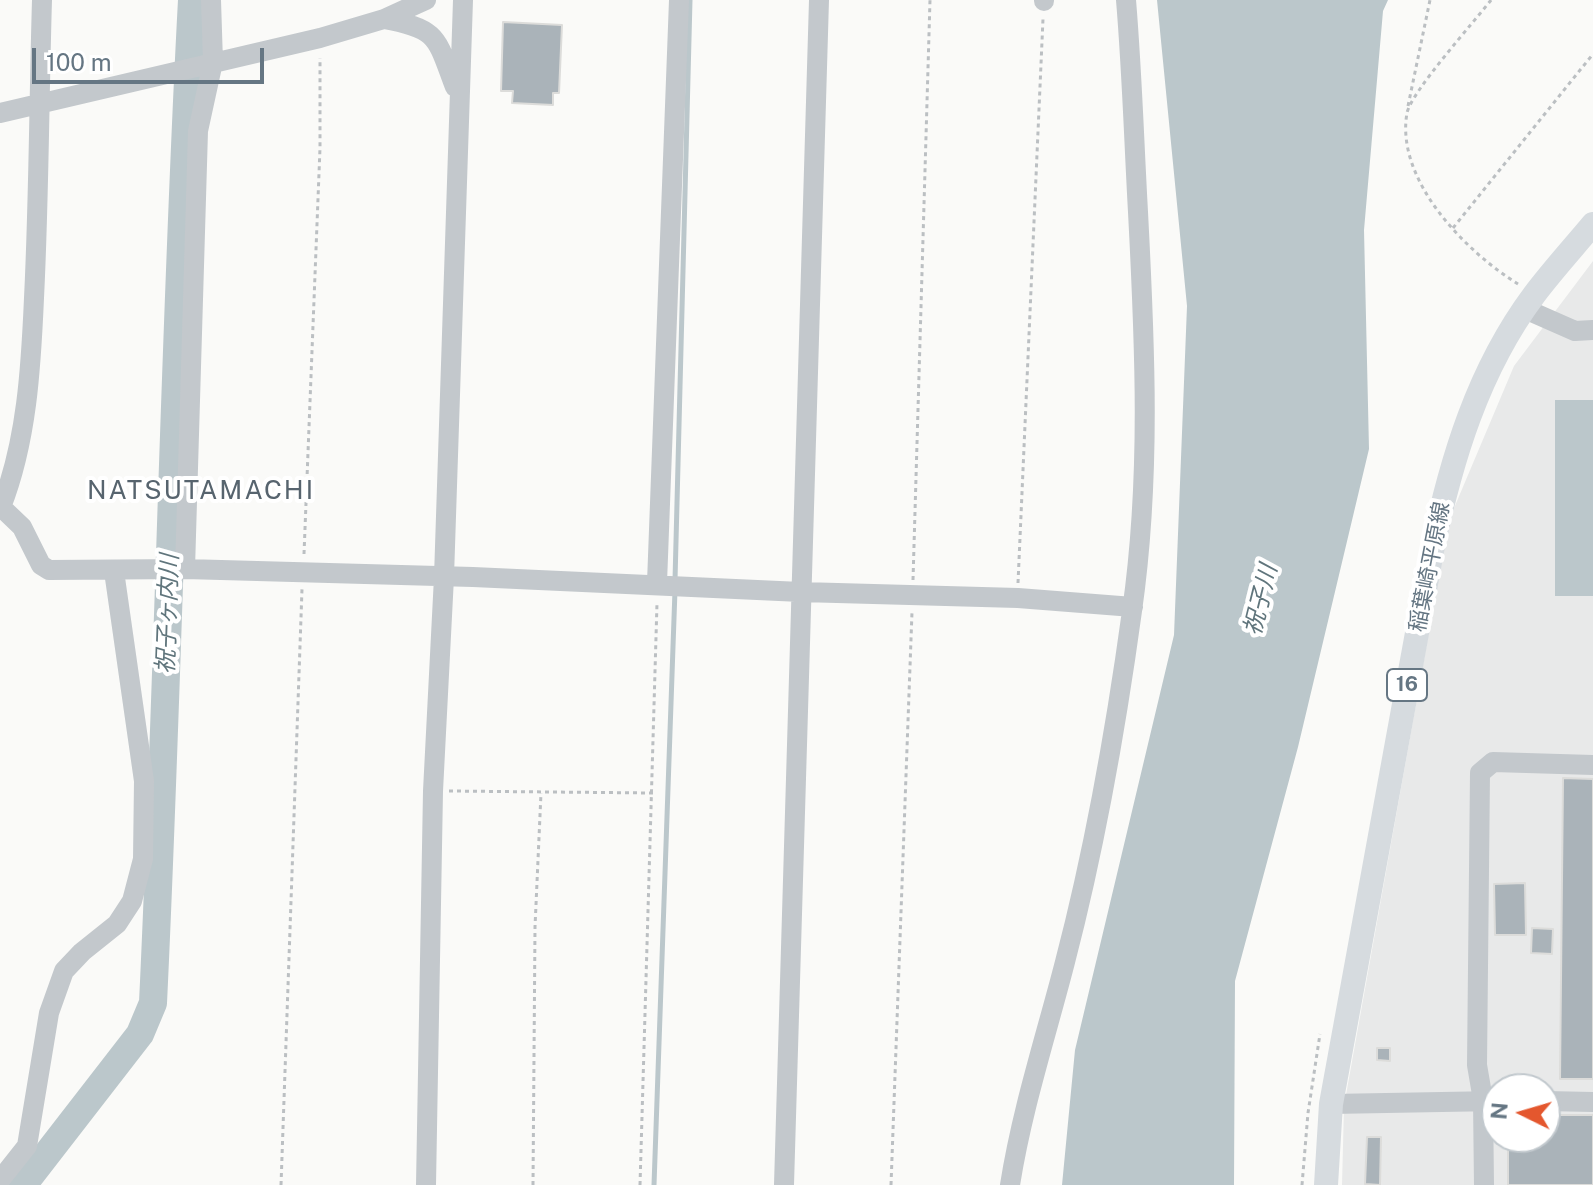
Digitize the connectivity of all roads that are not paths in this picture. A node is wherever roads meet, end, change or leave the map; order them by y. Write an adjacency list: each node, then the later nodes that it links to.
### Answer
1 (42, 0): 11 (street)
2 (211, 0): 9 (street)
3 (426, 0): 8 (street)
4 (463, 0): 10 (street)
5 (679, 0): 20 (street)
6 (819, 0): 21 (street)
7 (1126, 0): 22 (street)
8 (384, 19): 9 (street); 10 (street)
9 (210, 63): 11 (street); 17 (street)
10 (459, 98): 19 (street)
11 (38, 103): 12 (street); 16 (street)
12 (0, 113)
13 (1593, 224): 14 (main road, 稲葉崎平原線 / 16)
14 (1530, 302): 15 (street); 28 (main road, 稲葉崎平原線 / 16)
15 (1593, 330)
16 (1, 506): 18 (street)
17 (183, 570): 18 (street); 19 (street)
18 (114, 571): 30 (street)
19 (444, 577): 20 (street); 31 (street)
20 (660, 584): 21 (street)
21 (801, 592): 22 (street); 32 (street)
22 (1133, 607): 33 (street)
23 (1593, 765): 24 (street)
24 (1481, 1076)
25 (1481, 1100): 28 (street)
26 (1561, 1101): 27 (street)
27 (1593, 1102)
28 (1331, 1104): 34 (main road, 稲葉崎平原線 / 16)
29 (1486, 1153): 35 (street)
30 (0, 1180)
31 (426, 1185)
32 (784, 1185)
33 (1010, 1185)
34 (1326, 1185)
35 (1484, 1185)

